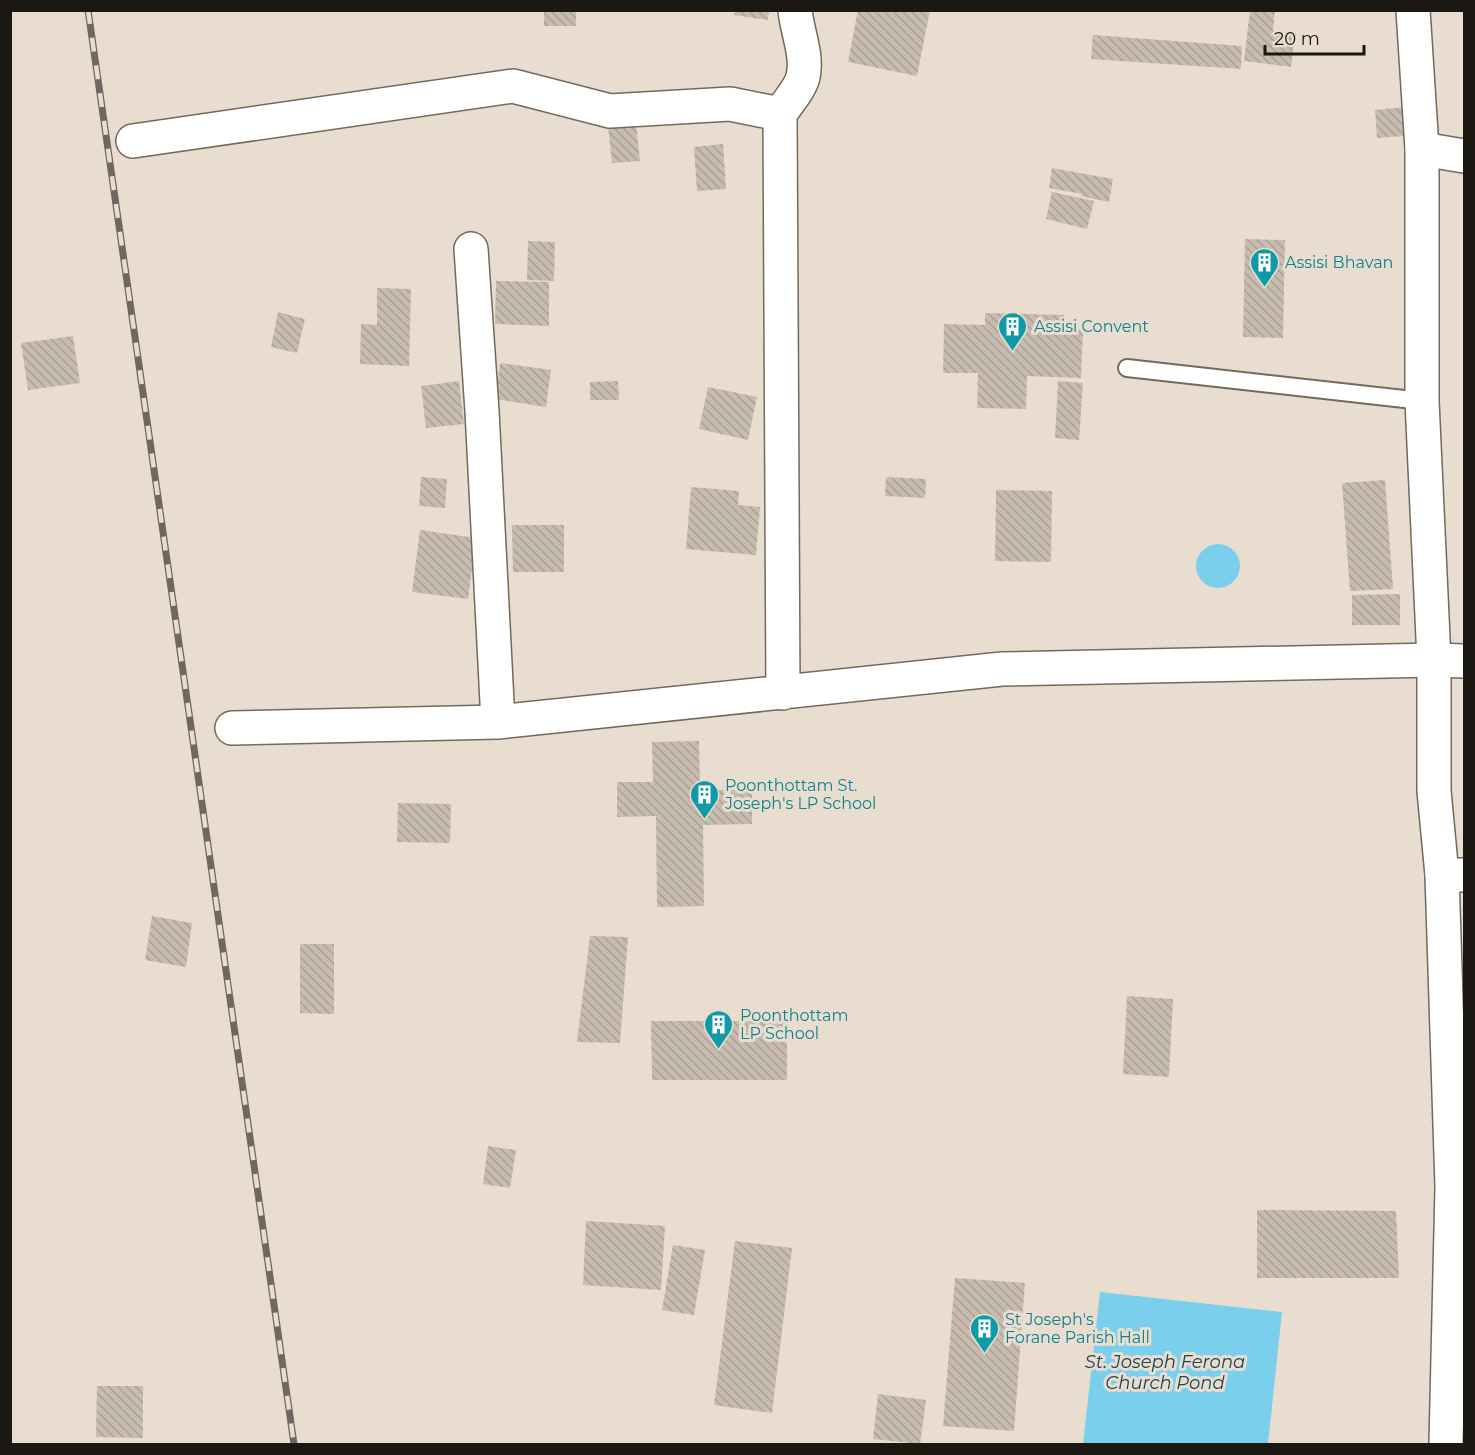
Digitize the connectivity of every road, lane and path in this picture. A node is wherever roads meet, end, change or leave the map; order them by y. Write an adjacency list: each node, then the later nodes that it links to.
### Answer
1 (795, 10): 3 (street)
2 (1413, 10): 5 (street)
3 (780, 114): 4 (street); 11 (street)
4 (133, 141)
5 (1422, 149): 6 (street); 9 (street)
6 (1464, 156)
7 (471, 249): 12 (street)
8 (1127, 368): 9 (lane)
9 (1422, 401): 10 (street)
10 (1449, 660): 11 (street); 14 (street)
11 (783, 693): 12 (street)
12 (498, 722): 13 (street)
13 (232, 728)
14 (1453, 875): 15 (street)
15 (1458, 1188): 16 (street)
16 (1456, 1394): 17 (street)
17 (1446, 1444)

